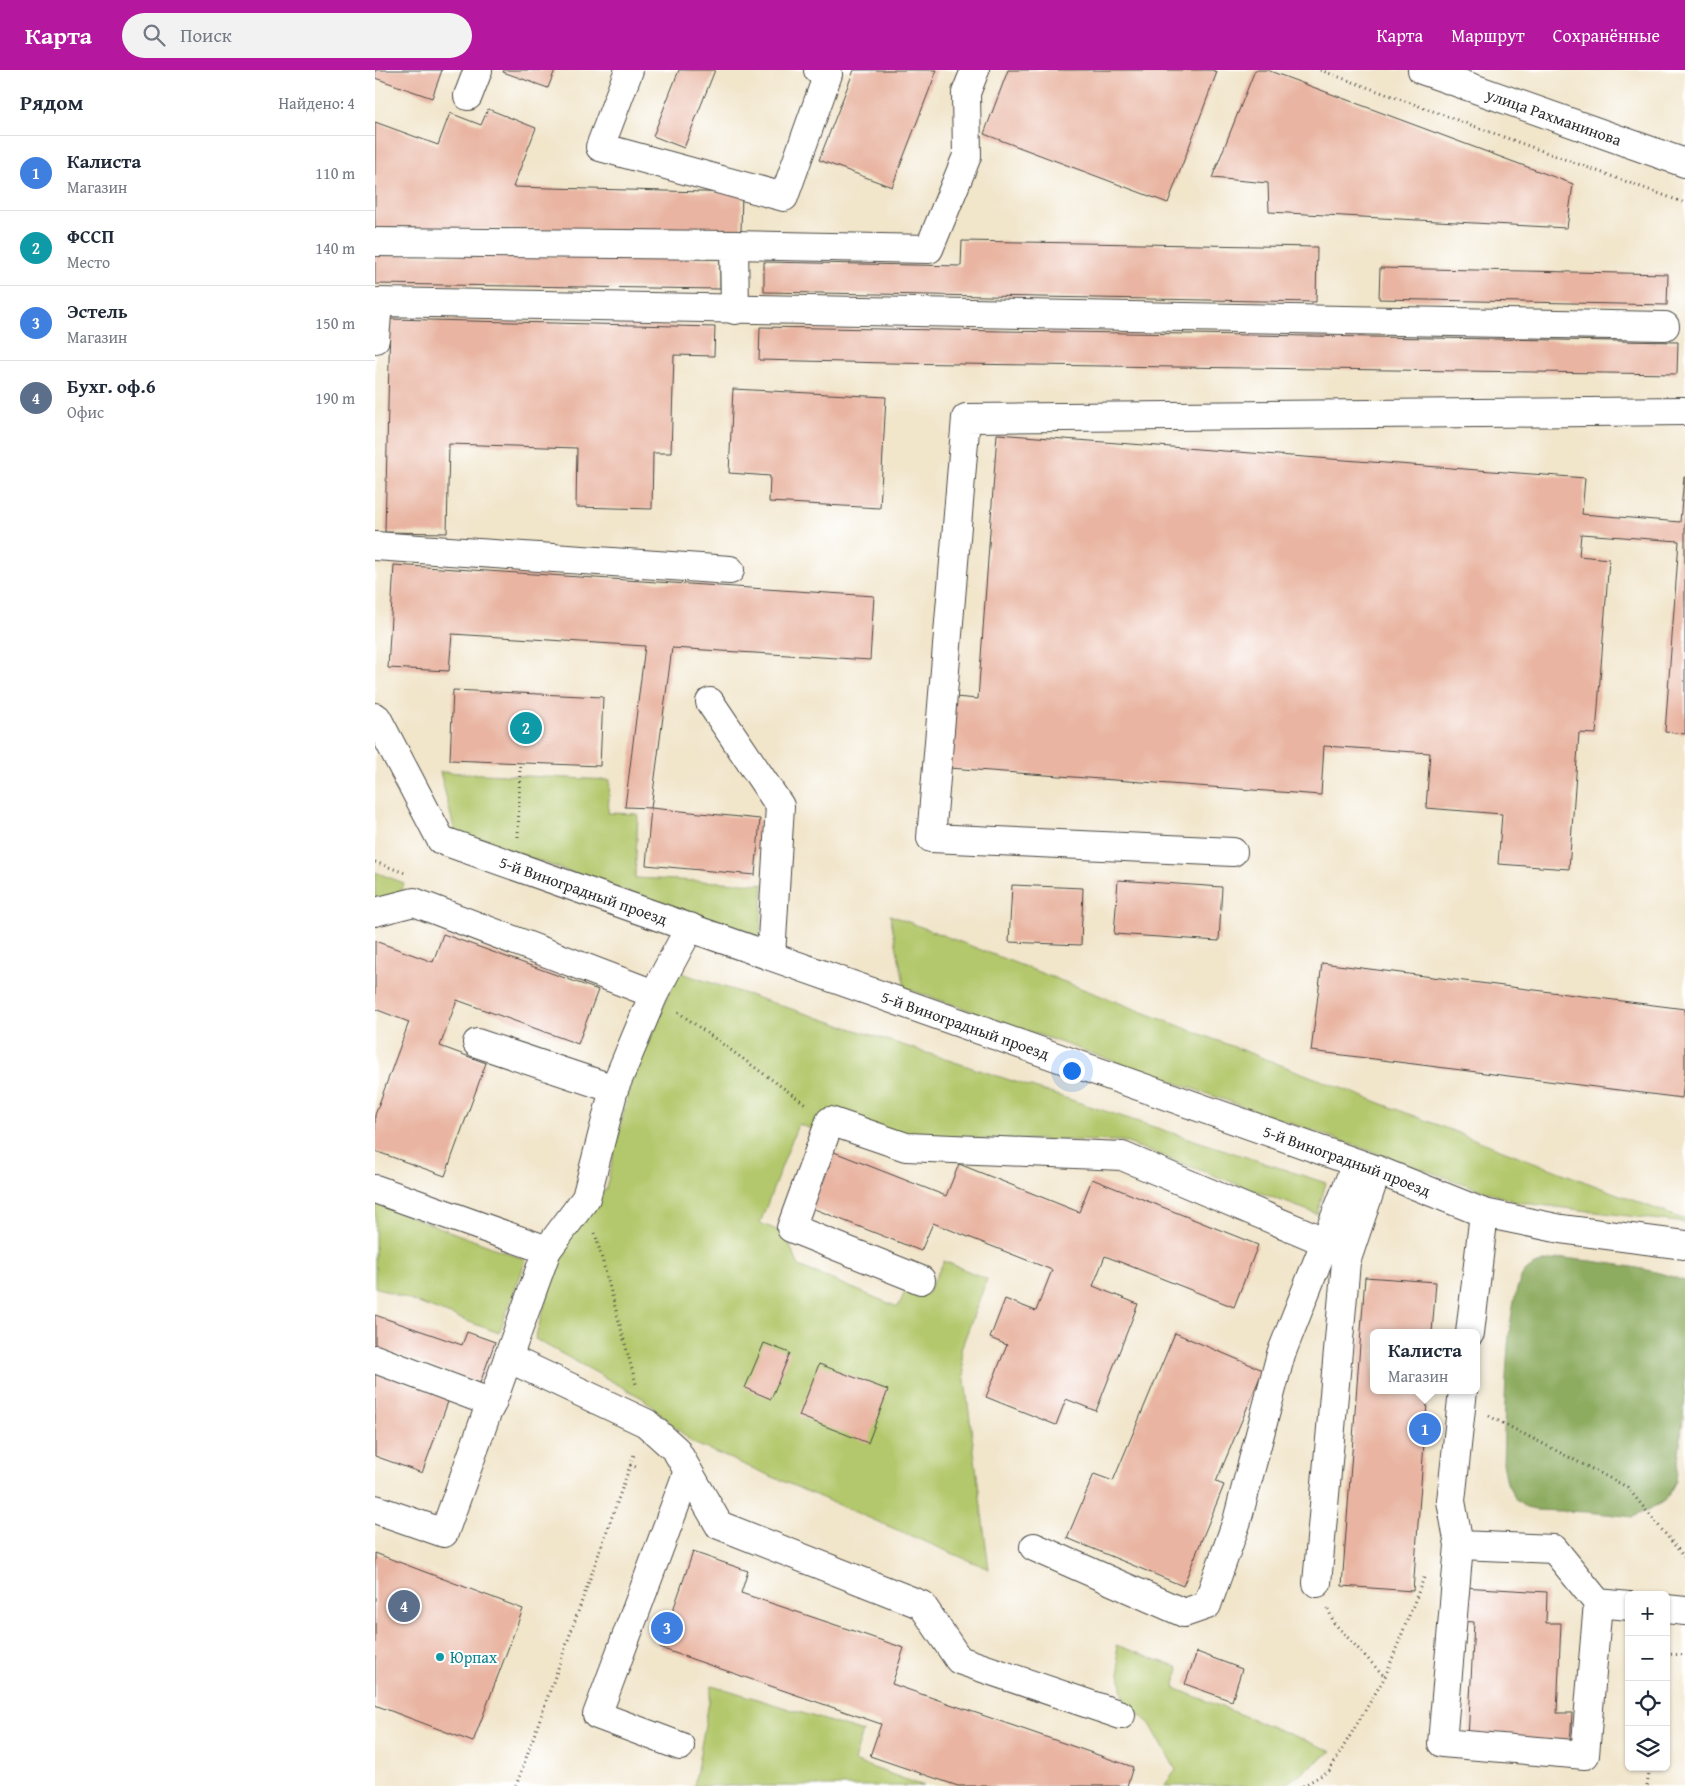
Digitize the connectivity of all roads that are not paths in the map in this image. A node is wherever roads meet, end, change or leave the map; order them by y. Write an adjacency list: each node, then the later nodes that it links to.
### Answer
1 (477, 70): 6 (street)
2 (629, 70): 3 (street)
3 (818, 70)
4 (975, 70): 9 (street)
5 (1422, 70): 7 (street, улица Рахманинова)
6 (468, 96)
7 (1685, 163)
8 (375, 242): 9 (street)
9 (734, 245): 11 (street)
10 (377, 302): 11 (street); 13 (street)
11 (735, 310): 12 (street)
12 (1665, 326)
13 (375, 339)
14 (1685, 411): 19 (street)
15 (375, 546): 16 (street)
16 (730, 570)
17 (709, 702): 22 (street)
18 (375, 717): 21 (street, 5-й Виноградный проезд)
19 (1233, 852)
20 (375, 912): 23 (street)
21 (690, 927): 22 (street, 5-й Виноградный проезд); 23 (street)
22 (771, 956): 26 (street, 5-й Виноградный проезд)
23 (654, 994): 25 (street)
24 (477, 1043): 25 (street)
25 (614, 1089): 31 (street)
26 (1366, 1167): 28 (street, 5-й Виноградный проезд); 29 (street); 42 (street)
27 (375, 1189): 31 (street)
28 (1484, 1213): 30 (street, 5-й Виноградный проезд); 33 (street)
29 (1326, 1242): 32 (street); 41 (street)
30 (1685, 1245)
31 (547, 1250): 34 (street)
32 (921, 1280)
33 (1470, 1329)
34 (508, 1358): 37 (street); 38 (street)
35 (375, 1359): 37 (street)
36 (1463, 1396): 40 (street)
37 (492, 1403): 39 (street)
38 (688, 1471): 47 (street); 48 (street)
39 (375, 1509)
40 (1459, 1545): 43 (street); 43 (street)
41 (1034, 1547)
42 (1317, 1583)
43 (1598, 1603): 44 (street)
44 (1625, 1606)
45 (1670, 1609): 46 (street)
46 (1685, 1611)
47 (1121, 1715)
48 (681, 1746)

